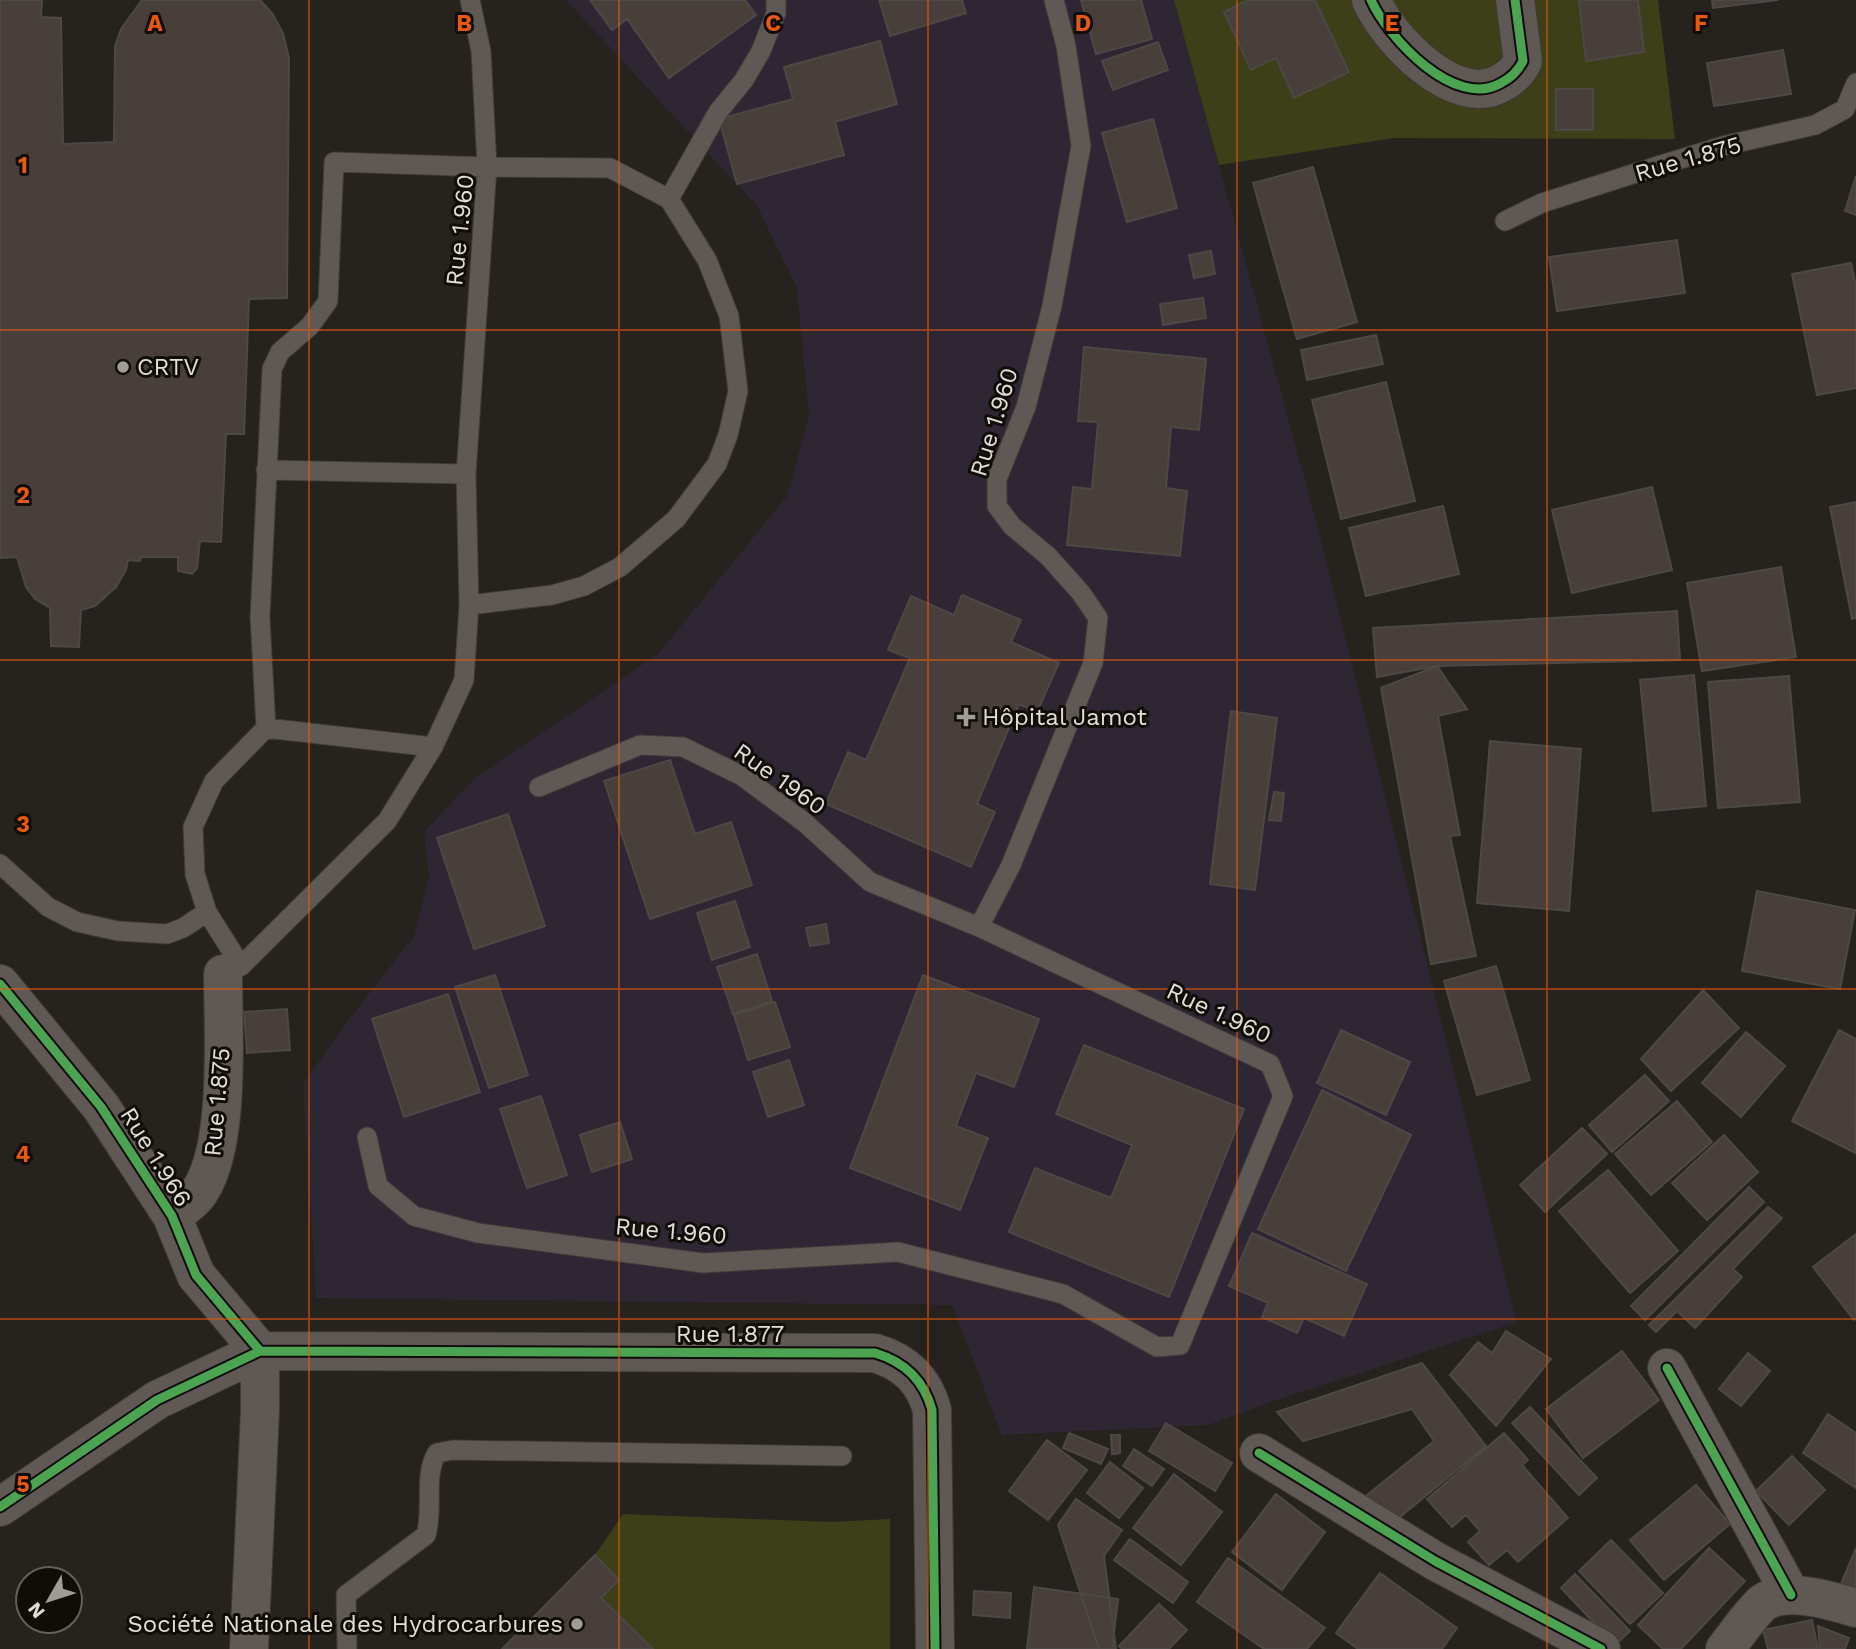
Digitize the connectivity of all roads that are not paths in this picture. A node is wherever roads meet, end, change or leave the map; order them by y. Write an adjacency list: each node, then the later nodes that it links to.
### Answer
1 (470, 0): 7 (lane)
2 (776, 0): 8 (lane)
3 (1054, 0): 18 (lane, Rue 1.960)
4 (1371, 0): 5 (street)
5 (1515, 0)
6 (1856, 83): 9 (lane, Rue 1.875)
7 (487, 167): 8 (lane, Rue 1.960); 10 (lane); 11 (lane, Rue 1.960)
8 (669, 199): 12 (lane)
9 (1505, 221)
10 (266, 470): 11 (lane); 13 (lane)
11 (466, 474): 12 (lane, Rue 1.960)
12 (469, 605): 14 (lane, Rue 1.960)
13 (266, 727): 14 (lane); 17 (lane)
14 (433, 747): 19 (lane, Rue 1.960)
15 (539, 787): 18 (lane, Rue 1960)
16 (0, 864): 17 (lane)
17 (206, 912): 19 (lane)
18 (979, 927): 21 (lane, Rue 1.960)
19 (232, 970): 22 (street, Rue 1.875)
20 (0, 984): 22 (street, Rue 1.966)
21 (367, 1137)
22 (172, 1216): 23 (street, Rue 1.966)
23 (260, 1351): 27 (street); 30 (street); 32 (street, Rue 1.877)
24 (1667, 1368): 28 (street)
25 (1259, 1453): 33 (street)
26 (842, 1456): 31 (lane)
27 (0, 1507)
28 (1791, 1595): 29 (street); 34 (street)
29 (1856, 1608)
30 (249, 1649)
31 (347, 1649)
32 (935, 1649)
33 (1601, 1649)
34 (1724, 1649)

